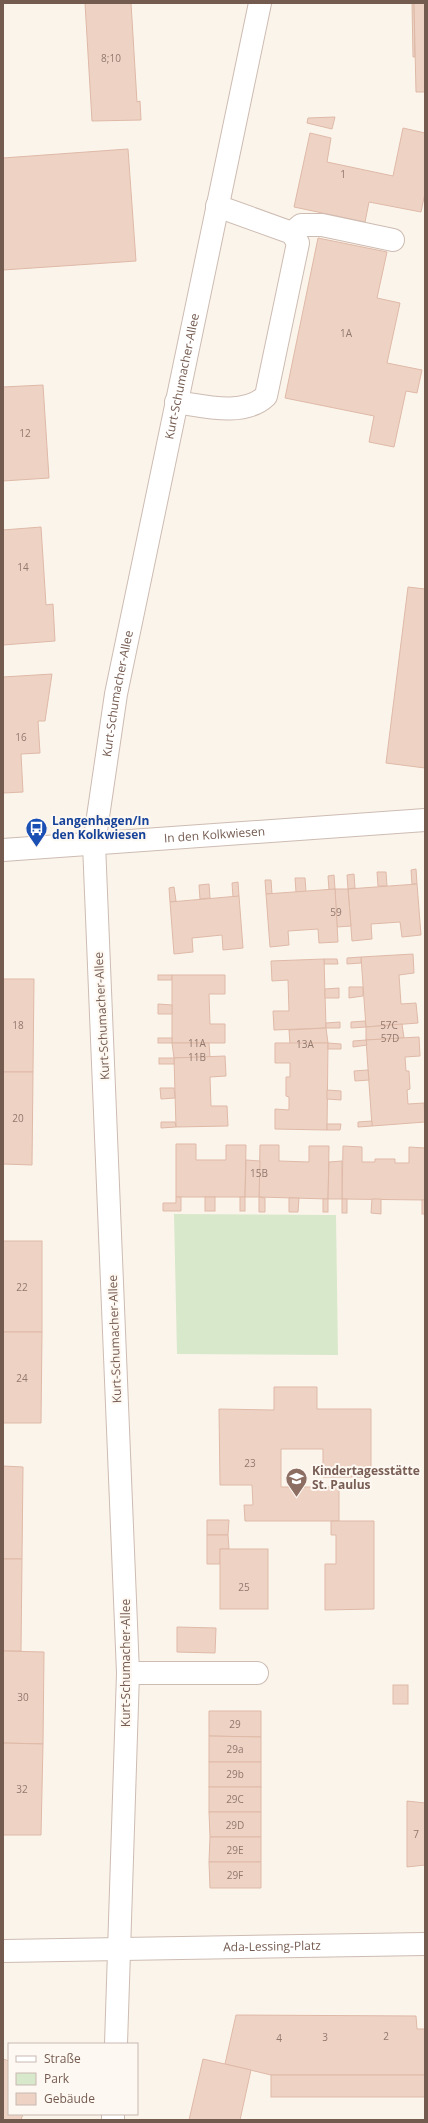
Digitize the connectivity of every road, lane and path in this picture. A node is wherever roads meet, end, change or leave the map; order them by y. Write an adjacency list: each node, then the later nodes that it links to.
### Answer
1 (260, 3): 2 (street, Kurt-Schumacher-Allee)
2 (217, 206): 3 (street); 5 (street, Kurt-Schumacher-Allee)
3 (292, 233): 4 (street); 5 (street)
4 (393, 240)
5 (176, 402): 7 (street, Kurt-Schumacher-Allee)
6 (425, 820): 7 (street, In den Kolkwiesen)
7 (94, 844): 8 (street, In den Kolkwiesen); 9 (street, Kurt-Schumacher-Allee)
8 (3, 850)
9 (128, 1673): 10 (street); 12 (street, Kurt-Schumacher-Allee)
10 (257, 1673)
11 (425, 1944): 12 (street, Ada-Lessing-Platz)
12 (119, 1949): 13 (street, Ada-Lessing-Platz); 14 (street, Kurt-Schumacher-Allee)
13 (3, 1951)
14 (116, 2043)

